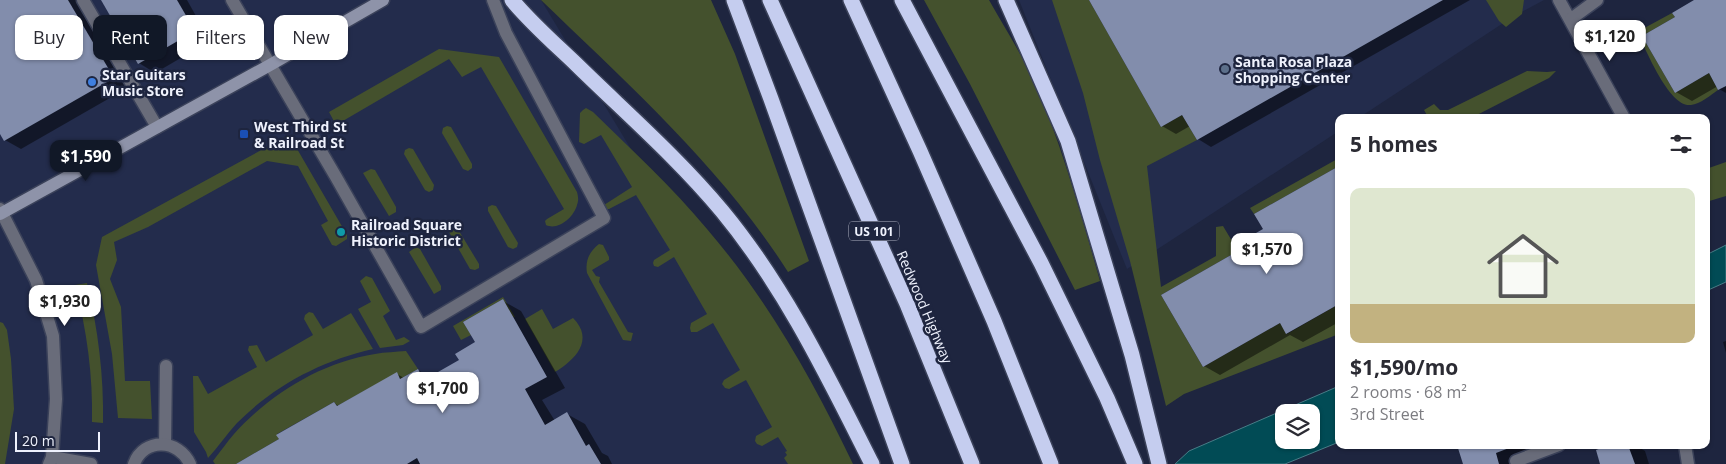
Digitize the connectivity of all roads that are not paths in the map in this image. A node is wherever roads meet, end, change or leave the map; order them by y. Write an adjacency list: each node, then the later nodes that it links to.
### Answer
1 (83, 0): 16 (street)
2 (232, 0): 14 (street)
3 (383, 0): 14 (main road)
4 (493, 0): 14 (street)
5 (512, 0): 27 (highway)
6 (734, 0): 28 (highway)
7 (770, 0): 29 (highway, Redwood Highway / US 101)
8 (851, 0): 30 (highway)
9 (902, 0): 31 (highway)
10 (1006, 0): 32 (highway)
11 (1560, 0): 13 (street)
12 (1597, 0): 13 (street)
13 (1571, 19): 15 (street)
14 (270, 65): 16 (main road)
15 (1622, 114)
16 (157, 127): 17 (main road)
17 (1, 212): 22 (street)
18 (166, 366): 19 (street)
19 (165, 444): 25 (street); 26 (street)
20 (1548, 449): 23 (street)
21 (1686, 449): 33 (street)
22 (50, 460): 24 (street)
23 (1516, 461)
24 (91, 464)
25 (134, 464)
26 (190, 464)
27 (872, 464)
28 (902, 464)
29 (972, 464)
30 (1051, 464)
31 (1135, 464)
32 (1159, 464)
33 (1688, 464)

